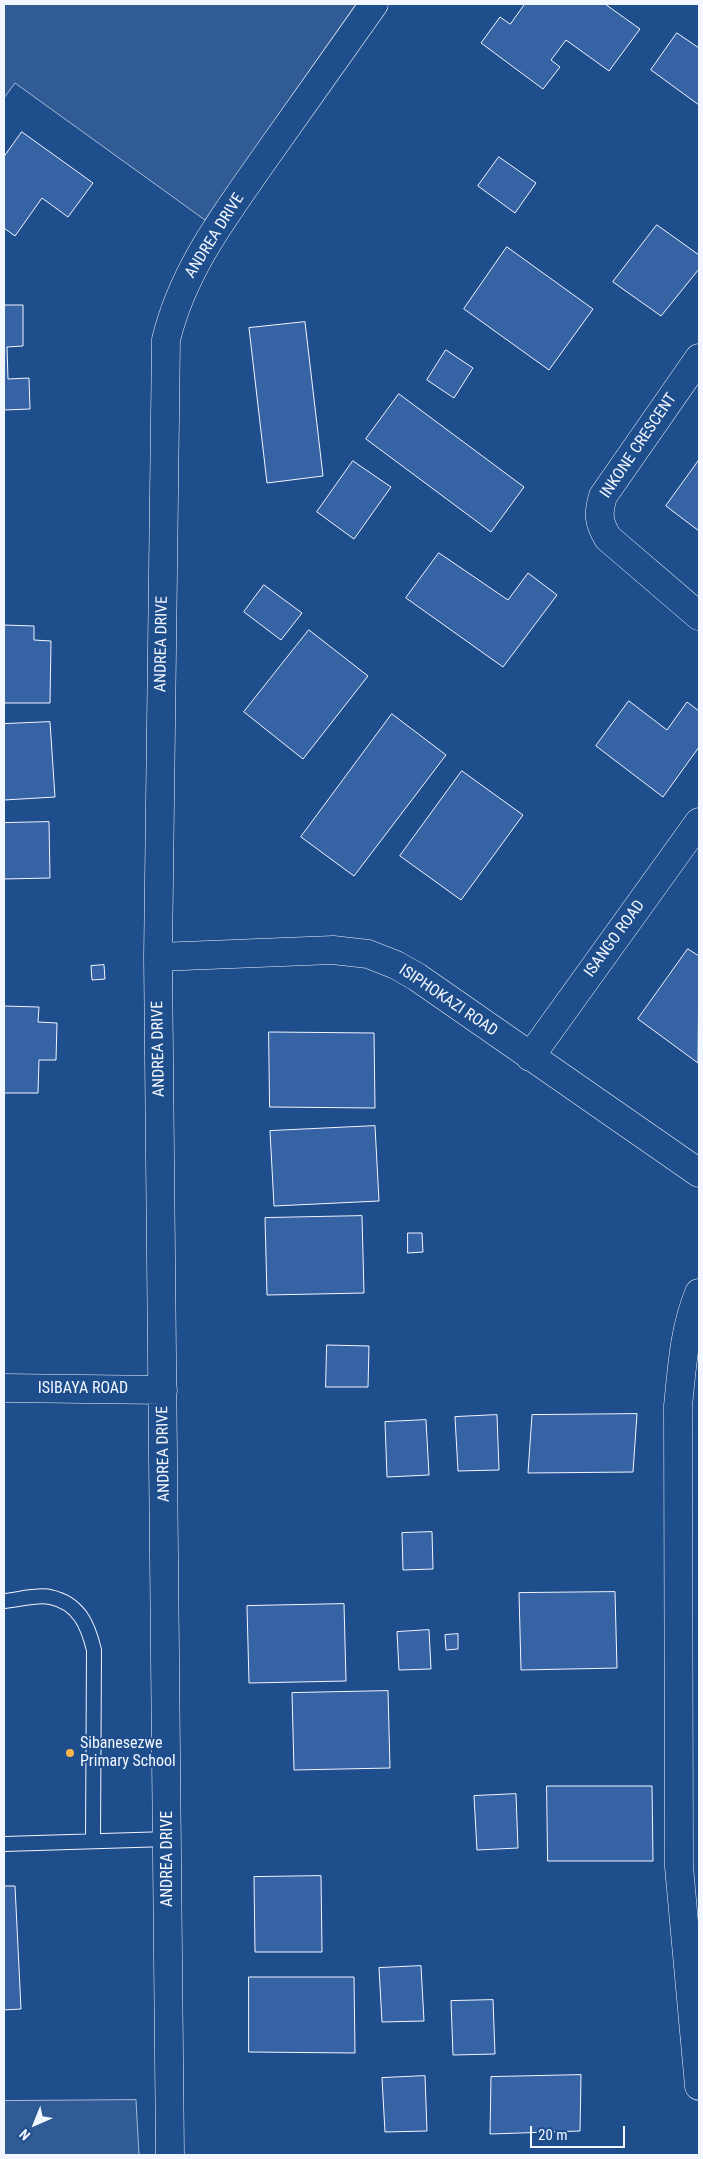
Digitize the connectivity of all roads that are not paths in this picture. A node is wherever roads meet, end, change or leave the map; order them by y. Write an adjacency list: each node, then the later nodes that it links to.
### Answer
1 (374, 4): 5 (street, ANDREA DRIVE)
2 (699, 358): 3 (street, INKONE CRESCENT)
3 (699, 616)
4 (699, 822): 6 (street, ISANGO ROAD)
5 (158, 957): 6 (street, ISIPHOKAZI ROAD); 10 (street, ANDREA DRIVE)
6 (530, 1057): 7 (street, ISIPHOKAZI ROAD)
7 (699, 1172)
8 (699, 1293): 15 (street)
9 (4, 1388): 10 (street, ISIBAYA ROAD)
10 (163, 1390): 12 (street, ANDREA DRIVE)
11 (4, 1602): 13 (lane)
12 (168, 1839): 13 (lane); 16 (street, ANDREA DRIVE)
13 (93, 1841): 14 (lane)
14 (4, 1844)
15 (699, 2086)
16 (170, 2155)

